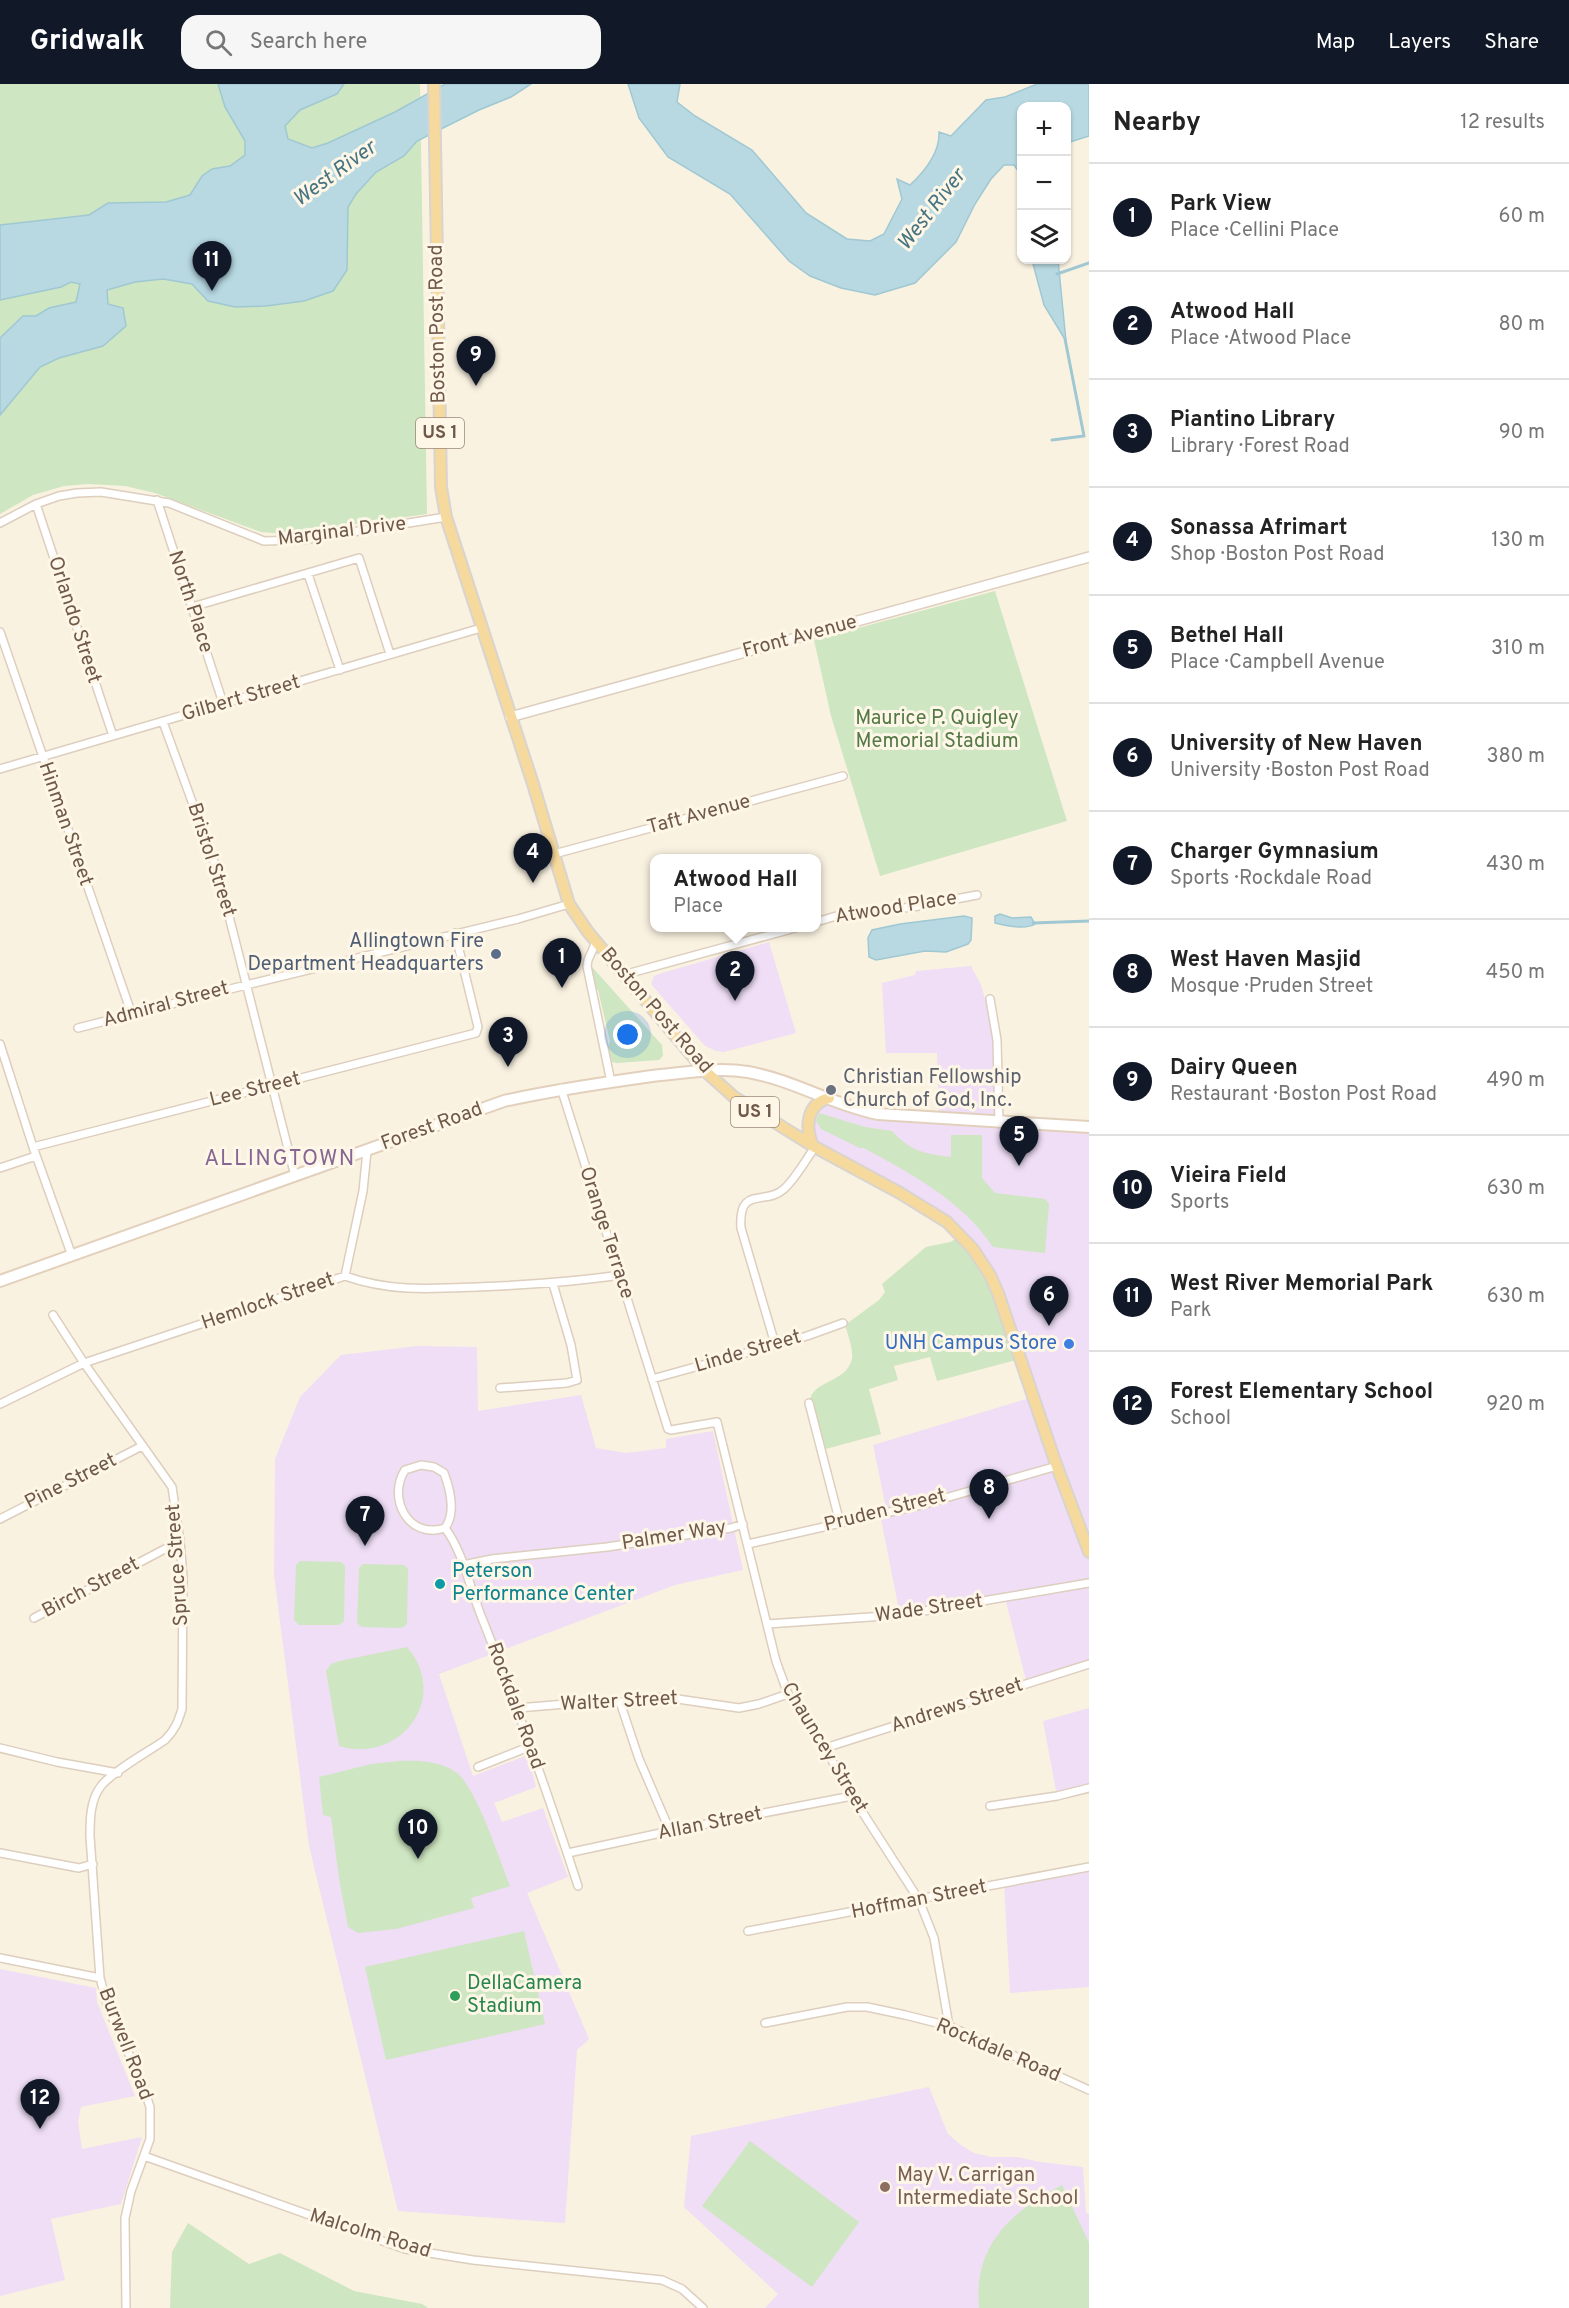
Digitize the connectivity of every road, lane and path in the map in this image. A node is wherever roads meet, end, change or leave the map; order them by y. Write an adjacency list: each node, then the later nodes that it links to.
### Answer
1 (434, 84): 4 (main road, Boston Post Road / US 1)
2 (157, 500): 3 (street, Marginal Drive); 4 (street, Marginal Drive); 8 (street, North Place)
3 (36, 504): 5 (street, Marginal Drive); 16 (street, Orlando Street)
4 (446, 517): 9 (main road, Boston Post Road / US 1)
5 (0, 523)
6 (1089, 557): 14 (street, Front Avenue)
7 (308, 574): 8 (street); 11 (street); 12 (street)
8 (192, 607): 13 (street, North Place)
9 (481, 628): 11 (street, Gilbert Street); 14 (main road, Boston Post Road / US 1)
10 (0, 632): 17 (street, Hinman Street)
11 (390, 654): 12 (street, Gilbert Street)
12 (339, 670): 13 (street, Gilbert Street)
13 (223, 703): 15 (street, Gilbert Street)
14 (510, 717): 20 (main road, Boston Post Road / US 1)
15 (163, 722): 16 (street, Gilbert Street); 28 (street, Bristol Street)
16 (113, 736): 17 (street, Gilbert Street)
17 (42, 757): 18 (street, Gilbert Street); 30 (street, Hinman Street)
18 (0, 769)
19 (843, 776): 20 (street, Taft Avenue)
20 (554, 854): 22 (main road, Boston Post Road / US 1)
21 (977, 895): 23 (street, Atwood Place)
22 (569, 904): 25 (street, Admiral Street); 26 (main road, Boston Post Road / US 1)
23 (821, 921)
24 (777, 932): 27 (street)
25 (455, 933): 28 (street, Admiral Street); 35 (street, Lee Street)
26 (596, 942): 27 (main road, Boston Post Road / US 1); 34 (street)
27 (623, 975): 33 (main road, Boston Post Road / US 1)
28 (246, 985): 30 (street, Admiral Street); 35 (street, Bristol Street)
29 (990, 999): 38 (street)
30 (132, 1015): 31 (street, Admiral Street)
31 (78, 1028)
32 (0, 1044): 41 (street)
33 (704, 1070): 34 (main road, Forest Road); 37 (main road, Forest Road); 40 (main road, Boston Post Road / US 1)
34 (610, 1082): 36 (main road, Forest Road)
35 (271, 1087): 41 (street, Lee Street); 45 (street, Bristol Street)
36 (561, 1088): 42 (main road, Forest Road); 47 (street, Orange Terrace)
37 (828, 1098): 38 (main road, Forest Road); 40 (main road)
38 (999, 1123): 39 (main road, Forest Road)
39 (1089, 1127)
40 (814, 1146): 53 (street); 60 (main road, Boston Post Road / US 1)
41 (33, 1147): 43 (street)
42 (367, 1151): 45 (main road, Forest Road); 48 (street)
43 (36, 1156): 44 (street); 46 (street)
44 (0, 1168)
45 (295, 1176): 46 (main road, Forest Road)
46 (72, 1256): 49 (main road, Forest Road)
47 (620, 1275): 50 (street, Hemlock Street); 55 (street, Orange Terrace)
48 (345, 1276): 50 (street, Hemlock Street); 54 (street, Hemlock Street)
49 (0, 1281)
50 (553, 1284): 56 (street)
51 (53, 1315): 54 (street, Spruce Street)
52 (843, 1323): 53 (street, Linde Street)
53 (775, 1344): 55 (street, Linde Street)
54 (84, 1364): 58 (street, Hemlock Street); 59 (street, Spruce Street)
55 (652, 1378): 63 (street, Chauncey Street)
56 (500, 1388)
57 (809, 1402): 62 (street)
58 (0, 1404)
59 (142, 1446): 61 (street, Pine Street); 65 (street, Spruce Street)
60 (1057, 1466): 62 (street, Pruden Street); 67 (main road, Boston Post Road / US 1)
61 (0, 1519)
62 (840, 1523): 66 (street, Pruden Street)
63 (743, 1524): 66 (street, Chauncey Street); 68 (street, Palmer Way)
64 (445, 1528): 64 (street); 68 (street, Rockdale Road)
65 (180, 1541): 70 (street, Birch Street); 76 (street, Spruce Street)
66 (748, 1544): 71 (street, Chauncey Street)
67 (1089, 1552)
68 (463, 1565): 75 (street, Rockdale Road)
69 (1089, 1583): 71 (street, Wade Street)
70 (34, 1618)
71 (767, 1624): 73 (street, Chauncey Street)
72 (1089, 1664): 79 (street, Andrews Street)
73 (788, 1694): 74 (street, Walter Street); 79 (street, Chauncey Street)
74 (620, 1702): 75 (street, Walter Street); 85 (street)
75 (518, 1708): 77 (street, Rockdale Road)
76 (182, 1709): 81 (street, Burwell Road)
77 (531, 1746): 80 (street); 87 (street, Rockdale Road)
78 (0, 1748): 81 (street)
79 (825, 1748): 83 (street, Chauncey Street)
80 (478, 1767)
81 (118, 1773): 88 (street, Burwell Road)
82 (1089, 1788): 84 (street)
83 (852, 1796): 85 (street, Allan Street); 91 (street, Chauncey Street)
84 (990, 1806)
85 (670, 1831): 87 (street, Allan Street)
86 (0, 1853): 88 (street)
87 (568, 1853): 90 (street, Rockdale Road)
88 (93, 1864): 94 (street, Burwell Road)
89 (1089, 1867): 91 (street, Hoffman Street)
90 (578, 1886)
91 (919, 1900): 92 (street, Hoffman Street); 96 (street, Chauncey Street)
92 (748, 1931)
93 (0, 1958): 94 (street)
94 (100, 1978): 98 (street, Burwell Road)
95 (765, 2023): 96 (street, Rockdale Road)
96 (949, 2026): 97 (street, Rockdale Road)
97 (1089, 2090)
98 (144, 2156): 99 (street, Burwell Road); 100 (street, Malcolm Road)
99 (126, 2308)
100 (703, 2308)

